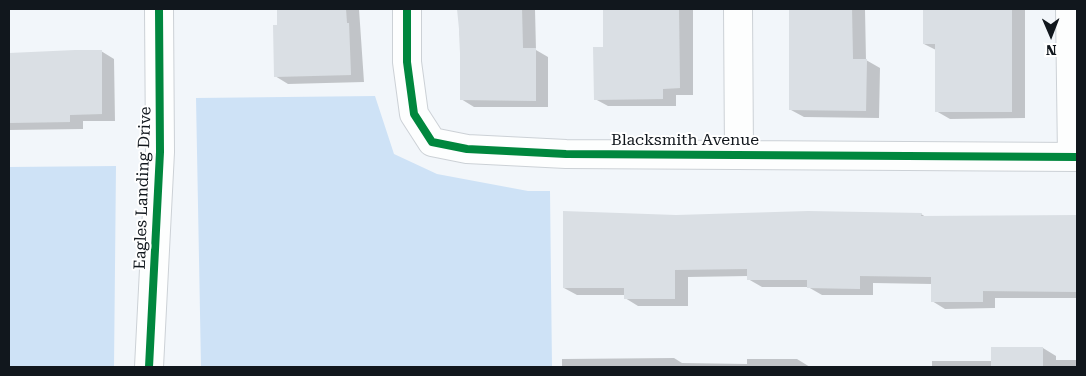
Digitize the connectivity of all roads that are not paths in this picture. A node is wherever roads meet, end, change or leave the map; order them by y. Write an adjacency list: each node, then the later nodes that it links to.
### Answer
1 (159, 9): 7 (street, Eagles Landing Drive)
2 (407, 9): 5 (street, Blacksmith Avenue)
3 (738, 9): 5 (street)
4 (1070, 9): 6 (street)
5 (739, 154): 6 (street, Blacksmith Avenue)
6 (1075, 157)
7 (149, 367)

